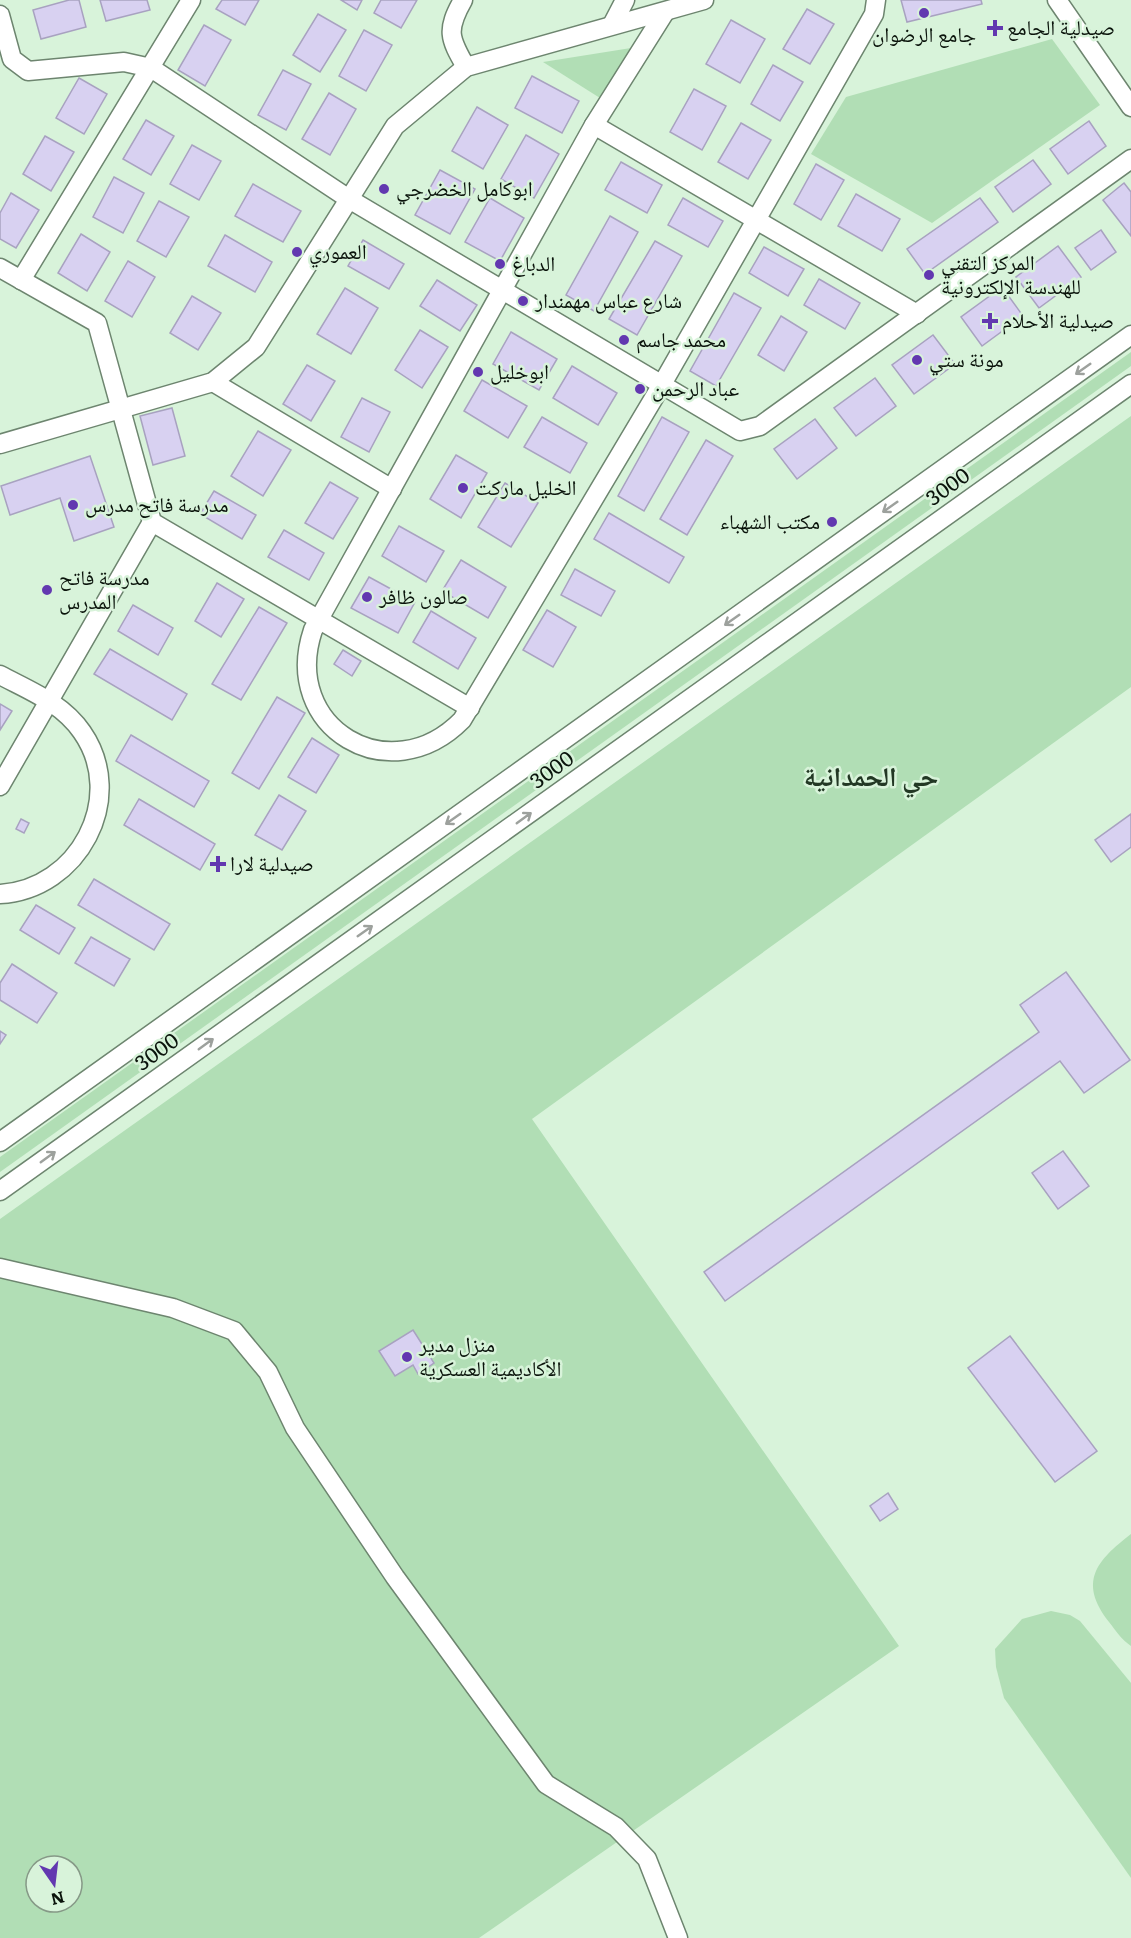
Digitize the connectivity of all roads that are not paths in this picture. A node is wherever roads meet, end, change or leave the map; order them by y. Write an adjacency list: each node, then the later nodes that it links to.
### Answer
1 (191, 0): 11 (street)
2 (463, 0): 10 (street)
3 (625, 0): 9 (street)
4 (704, 0): 7 (street)
5 (876, 0): 16 (street)
6 (1057, 0): 12 (street)
7 (665, 12): 9 (street); 13 (street)
8 (0, 15): 11 (street)
9 (612, 25): 10 (street)
10 (466, 67): 15 (street)
11 (151, 68): 15 (street); 18 (street)
12 (1131, 107)
13 (594, 125): 16 (street); 19 (street)
14 (1131, 159): 20 (street)
15 (349, 199): 19 (street); 22 (street)
16 (756, 220): 20 (street); 24 (street)
17 (0, 268): 18 (street)
18 (21, 280): 25 (street)
19 (503, 290): 24 (street); 27 (street)
20 (916, 314): 24 (street)
21 (1131, 335): 35 (street, 3000, one-way to 35)
22 (213, 382): 25 (street); 27 (street)
23 (1131, 384): 36 (street, 3000, one-way to 23)
24 (661, 386): 32 (street)
25 (121, 409): 26 (street); 28 (street)
26 (0, 444)
27 (392, 489): 29 (street)
28 (152, 522): 29 (street); 31 (street)
29 (320, 618): 32 (street); 32 (street)
30 (0, 675): 31 (street)
31 (49, 700): 33 (street); 34 (street)
32 (470, 708)
33 (0, 786)
34 (0, 894)
35 (0, 1142)
36 (0, 1191)
37 (0, 1268): 38 (street)
38 (678, 1938)

